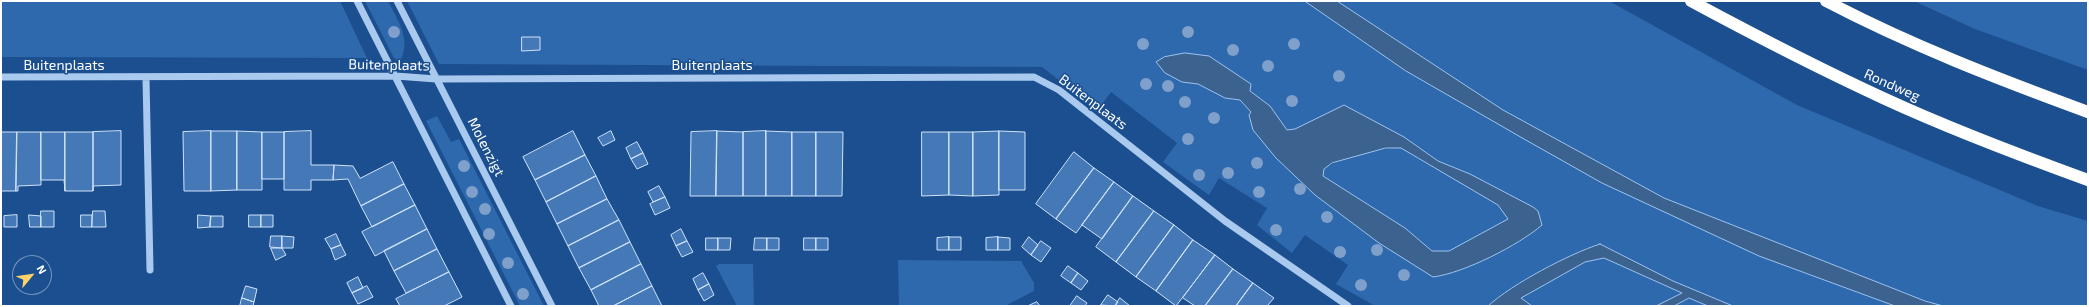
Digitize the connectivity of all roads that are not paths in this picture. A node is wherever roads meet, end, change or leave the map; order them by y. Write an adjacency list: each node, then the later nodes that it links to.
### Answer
1 (357, 1): 5 (street)
2 (397, 1): 8 (street, Molenzigt)
3 (1691, 1): 10 (highway, Rondweg)
4 (1826, 1): 9 (highway)
5 (396, 76): 7 (street, Buitenplaats); 8 (street, Buitenplaats); 12 (street)
6 (1, 77): 7 (street, Buitenplaats)
7 (146, 78): 11 (street)
8 (436, 79): 13 (street, Molenzigt); 14 (street, Buitenplaats)
9 (2088, 112)
10 (2088, 180)
11 (150, 270)
12 (511, 306)
13 (552, 306)
14 (1348, 306)

